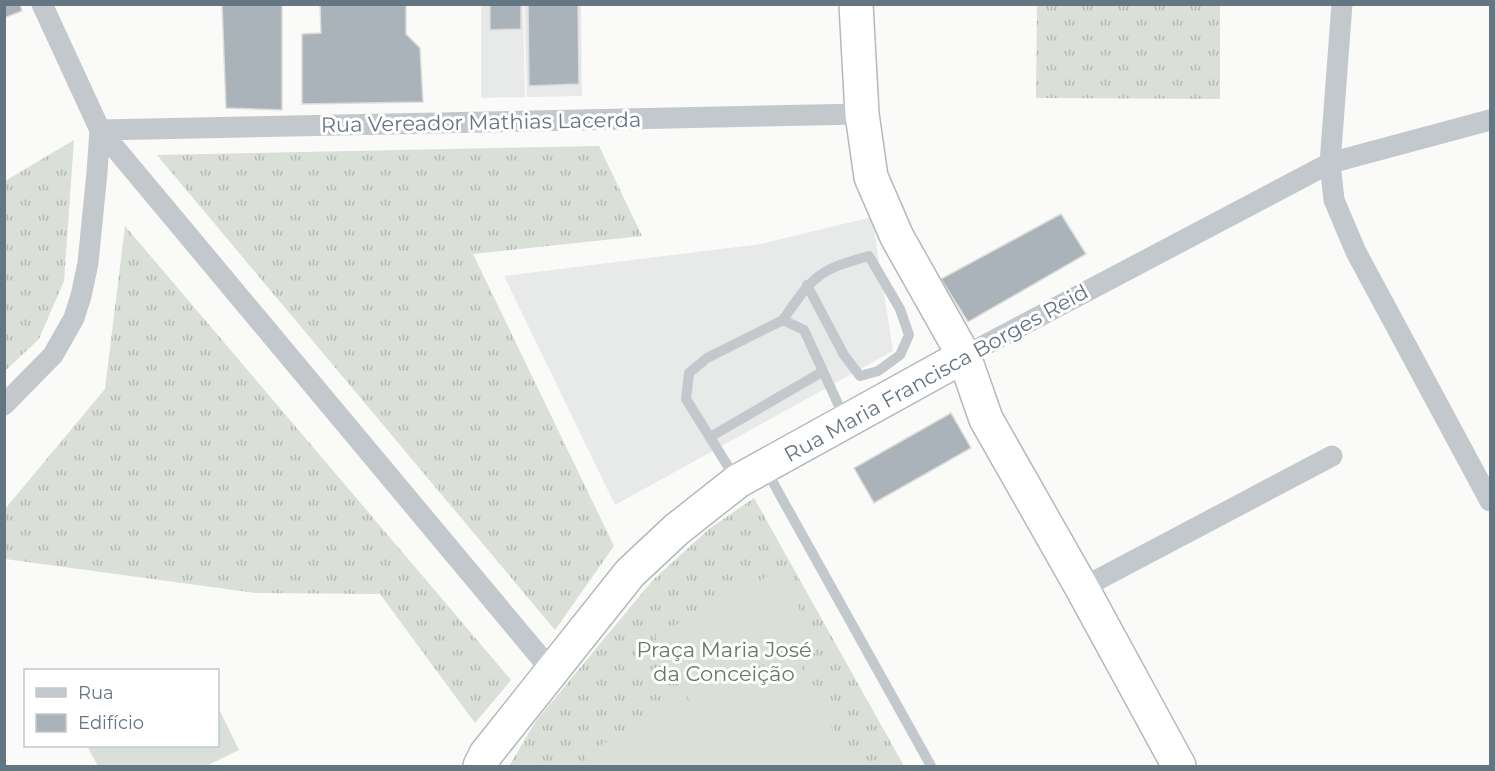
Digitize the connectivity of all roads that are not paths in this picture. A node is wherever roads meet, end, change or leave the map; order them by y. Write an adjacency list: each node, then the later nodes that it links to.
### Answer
1 (42, 4): 6 (street)
2 (856, 4): 4 (highway)
3 (1342, 4): 7 (street)
4 (862, 114): 6 (street, Rua Vereador Mathias Lacerda); 10 (highway)
5 (1491, 120): 7 (street, Rua Maria Francisca Borges Reid)
6 (100, 130): 13 (street); 21 (street)
7 (1329, 163): 10 (street, Rua Maria Francisca Borges Reid); 19 (street)
8 (807, 285): 9 (lane); 12 (lane); 12 (lane)
9 (783, 320): 11 (lane); 16 (lane)
10 (964, 356): 12 (highway, Rua Maria Francisca Borges Reid); 14 (highway)
11 (822, 372): 15 (lane); 16 (lane)
12 (887, 385): 14 (highway); 15 (highway, Rua Maria Francisca Borges Reid)
13 (4, 405)
14 (987, 419): 20 (highway)
15 (846, 422): 18 (highway, Rua Maria Francisca Borges Reid)
16 (710, 437): 18 (lane)
17 (1332, 456): 20 (street)
18 (751, 474): 21 (highway, Rua Maria Francisca Borges Reid); 23 (lane)
19 (1491, 501)
20 (1082, 588): 24 (highway)
21 (551, 670): 22 (highway, Rua Maria Francisca Borges Reid)
22 (480, 766)
23 (930, 766)
24 (1179, 766)

